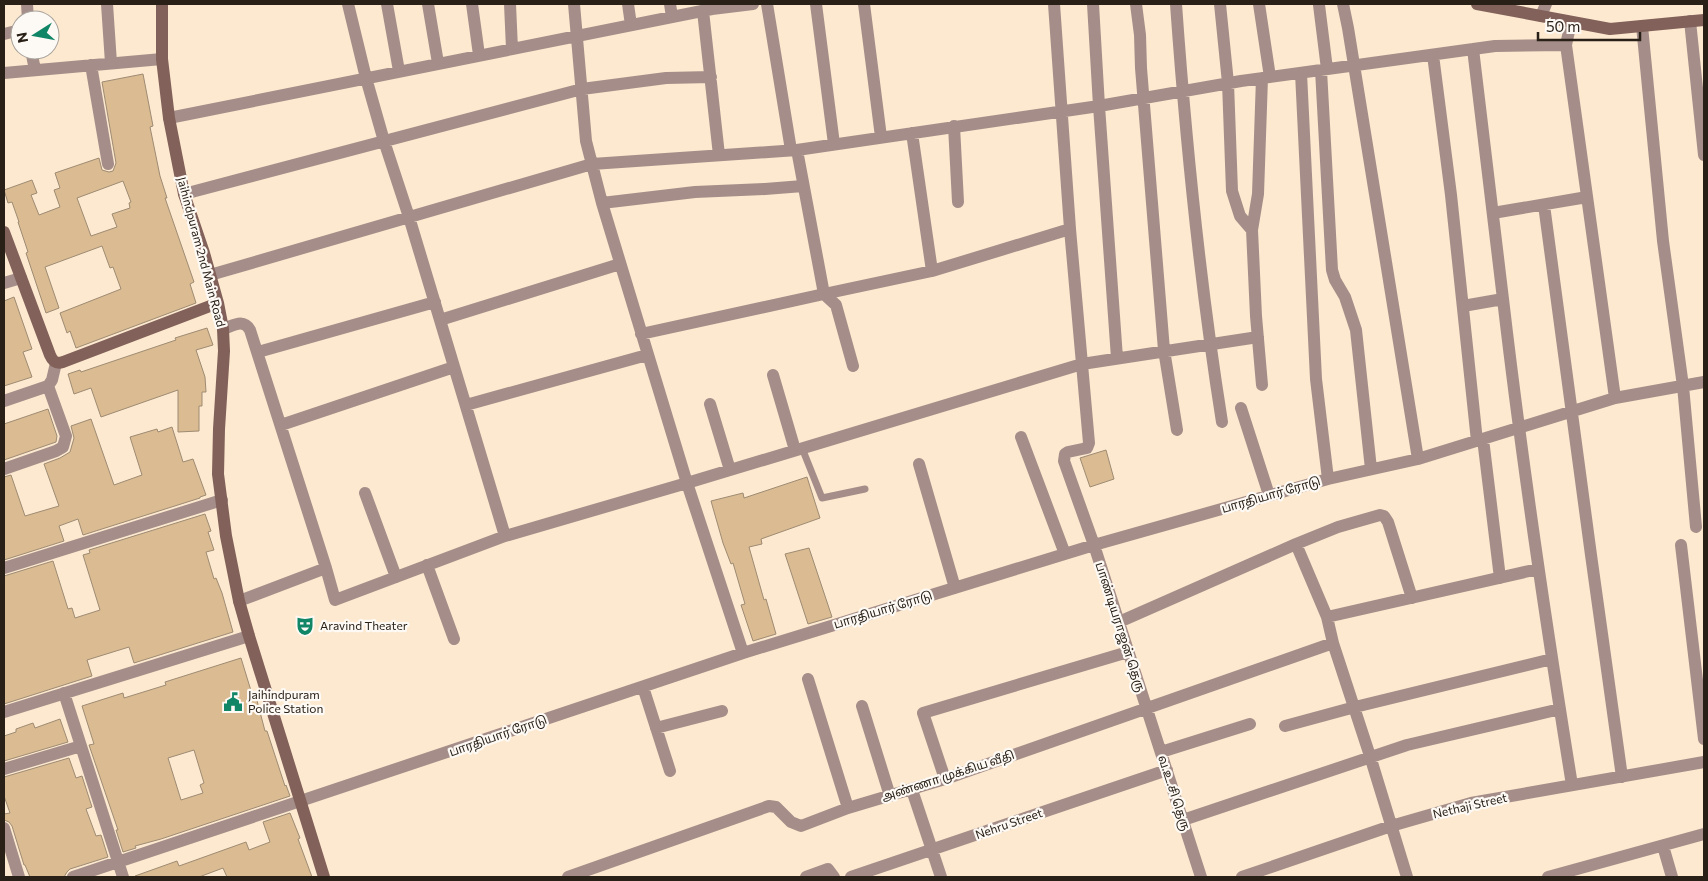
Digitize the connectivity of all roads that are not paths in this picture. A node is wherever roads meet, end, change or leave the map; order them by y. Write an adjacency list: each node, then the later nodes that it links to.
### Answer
1 (107, 4): 40 (street)
2 (162, 4): 38 (street, Jaihindpuram 2nd Main Road)
3 (348, 4): 50 (street)
4 (387, 4): 47 (street)
5 (428, 4): 41 (street)
6 (472, 4): 36 (street)
7 (510, 4): 34 (street)
8 (574, 4): 33 (street)
9 (628, 4): 29 (street)
10 (670, 4): 27 (street)
11 (753, 4): 25 (street)
12 (767, 4): 65 (street)
13 (816, 4): 64 (street)
14 (864, 4): 62 (street)
15 (1054, 4): 58 (street)
16 (1093, 4): 57 (street)
17 (1136, 4): 56 (street)
18 (1176, 4): 55 (street)
19 (1220, 4): 53 (street)
20 (1259, 4): 52 (street)
21 (1343, 4): 44 (street)
22 (1477, 4): 26 (street)
23 (1546, 4): 26 (street)
24 (1319, 5): 46 (street)
25 (709, 8): 27 (street); 51 (street)
26 (1541, 16): 32 (street)
27 (672, 17): 29 (street)
28 (1704, 20): 30 (street)
29 (631, 25): 33 (street)
30 (1691, 30): 31 (street); 42 (street)
31 (1643, 33): 32 (street); 108 (street)
32 (1568, 34): 35 (street); 72 (street)
33 (577, 36): 34 (street); 54 (street)
34 (512, 49): 36 (street)
35 (1473, 49): 37 (street); 76 (street)
36 (479, 55): 41 (street)
37 (1433, 55): 44 (street); 90 (street)
38 (162, 59): 40 (street); 59 (street, Jaihindpuram 2nd Main Road)
39 (33, 60): 45 (street)
40 (111, 62): 43 (street)
41 (438, 63): 47 (street)
42 (1700, 63): 67 (street)
43 (91, 65): 45 (street); 68 (street)
44 (1354, 66): 46 (street); 122 (street)
45 (35, 70): 48 (street)
46 (1324, 70): 49 (street); 125 (street)
47 (399, 71): 50 (street)
48 (4, 73)
49 (1301, 73): 52 (street); 127 (street)
50 (366, 78): 59 (street); 63 (street)
51 (711, 78): 54 (street); 66 (street)
52 (1266, 78): 53 (street); 79 (street)
53 (1228, 83): 55 (street); 79 (street)
54 (582, 89): 63 (street); 69 (street)
55 (1182, 91): 56 (street); 95 (street)
56 (1143, 98): 57 (street); 96 (street)
57 (1099, 106): 58 (street); 99 (street)
58 (1061, 111): 60 (street); 78 (street)
59 (169, 118): 71 (street, Jaihindpuram 2nd Main Road)
60 (954, 126): 61 (street); 73 (street)
61 (912, 133): 62 (street); 82 (street)
62 (881, 137): 64 (street)
63 (384, 141): 71 (street); 77 (street)
64 (834, 144): 65 (street)
65 (794, 150): 66 (street); 70 (street)
66 (719, 155): 69 (street)
67 (1704, 155)
68 (108, 164)
69 (592, 164): 74 (street); 77 (street)
70 (803, 186): 74 (street); 86 (street)
71 (184, 194): 83 (street, Jaihindpuram 2nd Main Road)
72 (1587, 197): 75 (street); 109 (street)
73 (958, 202)
74 (602, 204): 81 (street)
75 (1544, 204): 76 (street); 114 (street)
76 (1493, 213): 87 (street)
77 (409, 217): 83 (street); 88 (street)
78 (1070, 229): 82 (street); 101 (street)
79 (1252, 230): 94 (street)
80 (4, 232): 84 (street)
81 (620, 264): 91 (street); 93 (street)
82 (932, 271): 86 (street)
83 (210, 275): 89 (street, Jaihindpuram 2nd Main Road)
84 (21, 278): 85 (street); 100 (street)
85 (4, 283)
86 (824, 294): 93 (street); 102 (street)
87 (1503, 299): 90 (street); 117 (street)
88 (435, 302): 91 (street); 97 (street)
89 (218, 303): 92 (street, Jaihindpuram 2nd Main Road); 100 (street)
90 (1462, 306): 120 (street)
91 (440, 320): 103 (street)
92 (223, 329): 97 (street); 132 (street, Jaihindpuram 2nd Main Road)
93 (641, 334): 98 (street)
94 (1258, 337): 95 (street); 106 (street)
95 (1209, 343): 96 (street); 115 (street)
96 (1164, 350): 99 (street); 118 (street)
97 (258, 352): 116 (street)
98 (648, 355): 112 (street); 128 (street)
99 (1117, 358): 101 (street)
100 (56, 363): 107 (street)
101 (1082, 364): 121 (street); 136 (street, பாண்டியராஜன் தெரு)
102 (853, 366)
103 (454, 367): 112 (street); 116 (street)
104 (772, 375): 121 (street)
105 (1704, 382): 108 (street, பாரதியார் ரோடு)
106 (1262, 385)
107 (48, 386): 110 (street); 124 (street)
108 (1683, 386): 109 (street, பாரதியார் ரோடு); 133 (street)
109 (1615, 398): 114 (street, பாரதியார் ரோடு)
110 (4, 401)
111 (710, 404): 126 (street)
112 (466, 405): 134 (street)
113 (1241, 408): 131 (street)
114 (1572, 412): 117 (street, பாரதியார் ரோடு); 176 (street)
115 (1222, 422)
116 (281, 425): 141 (street)
117 (1518, 429): 120 (street, பாரதியார் ரோடு); 142 (street)
118 (1177, 430)
119 (1021, 437): 138 (street)
120 (1480, 440): 122 (street, பாரதியார் ரோடு); 144 (street)
121 (798, 449): 126 (street); 129 (lane)
122 (1418, 459): 125 (street, பாரதியார் ரோடு)
123 (919, 464): 145 (street)
124 (4, 469)
125 (1371, 469): 127 (street, பாரதியார் ரோடு)
126 (730, 470): 128 (street)
127 (1328, 478): 131 (street, பாரதியார் ரோடு)
128 (687, 483): 134 (street); 154 (street)
129 (865, 489)
130 (365, 493): 143 (street)
131 (1269, 495): 136 (street, பாரதியார் ரோடு)
132 (222, 500): 140 (street); 147 (street, Jaihindpuram 2nd Main Road)
133 (1696, 527)
134 (505, 536): 139 (street)
135 (1296, 544): 146 (street); 148 (street); 149 (street)
136 (1094, 545): 138 (street, பாரதியார் ரோடு); 149 (street, பாண்டியராஜன் தெரு)
137 (1681, 546): 168 (street)
138 (1065, 554): 145 (street, பாரதியார் ரோடு)
139 (427, 565): 143 (street); 151 (street)
140 (4, 568)
141 (326, 568): 143 (street); 147 (street)
142 (1538, 569): 144 (street); 155 (street)
143 (396, 577)
144 (1500, 578): 146 (street)
145 (955, 588): 154 (street, பாரதியார் ரோடு)
146 (1412, 598): 148 (street)
147 (239, 601): 150 (street, Jaihindpuram 2nd Main Road)
148 (1327, 617): 152 (street)
149 (1119, 622): 153 (street, பாண்டியராஜன் தெரு)
150 (249, 636): 158 (street); 181 (street, Jaihindpuram 2nd Main Road)
151 (454, 639)
152 (1333, 644): 160 (street); 161 (street, அண்ணா முக்கிய வீதி)
153 (1128, 652): 161 (street, பாண்டியராஜன் தெரு); 177 (street)
154 (743, 653): 157 (street, பாரதியார் ரோடு)
155 (1552, 659): 160 (street); 162 (street)
156 (808, 679): 182 (street)
157 (643, 687): 167 (street); 181 (street, பாரதியார் ரோடு)
158 (64, 693): 164 (street); 169 (street)
159 (862, 706): 180 (street)
160 (1355, 707): 166 (street); 171 (street)
161 (1147, 708): 170 (street, வ.உ.சி தெரு); 177 (street, அண்ணா முக்கிய வீதி)
162 (1560, 709): 171 (street); 178 (street)
163 (722, 711): 167 (street)
164 (4, 712)
165 (1250, 724): 170 (street)
166 (1285, 726)
167 (656, 728): 175 (street)
168 (1704, 739)
169 (81, 746): 173 (street); 189 (street)
170 (1161, 752): 174 (street, வ.உ.சி தெரு)
171 (1370, 756): 183 (street); 184 (street)
172 (1704, 762): 176 (street, Nethaji Street)
173 (4, 769)
174 (1167, 770): 183 (street, வ.உ.சி தெரு); 188 (street, Nehru Street)
175 (670, 771)
176 (1622, 777): 178 (street, Nethaji Street)
177 (945, 779): 179 (street, அண்ணா முக்கிய வீதி)
178 (1572, 785): 184 (street, Nethaji Street)
179 (912, 790): 180 (street, அண்ணா முக்கிய வீதி); 188 (street)
180 (890, 796): 182 (street, அண்ணா முக்கிய வீதி)
181 (301, 802): 189 (street, பாரதியார் ரோடு); 194 (street, Jaihindpuram 2nd Main Road)
182 (848, 808): 195 (street, அண்ணா முக்கிய வீதி)
183 (1183, 820): 200 (street, வ.உ.சி தெரு)
184 (1391, 826): 201 (street, Nethaji Street); 202 (street)
185 (4, 828): 191 (street)
186 (1704, 834): 187 (street)
187 (1663, 846): 190 (street); 204 (street)
188 (932, 850): 198 (street, Nehru Street); 199 (street)
189 (118, 862): 192 (street, பாரதியார் ரோடு); 193 (street)
190 (1588, 872): 203 (street)
191 (19, 877)
192 (73, 877)
193 (123, 877)
194 (324, 877)
195 (568, 877)
196 (806, 877): 197 (street)
197 (834, 877)
198 (851, 877)
199 (941, 877)
200 (1201, 877)
201 (1242, 877)
202 (1407, 877)
203 (1548, 877)
204 (1672, 877)

